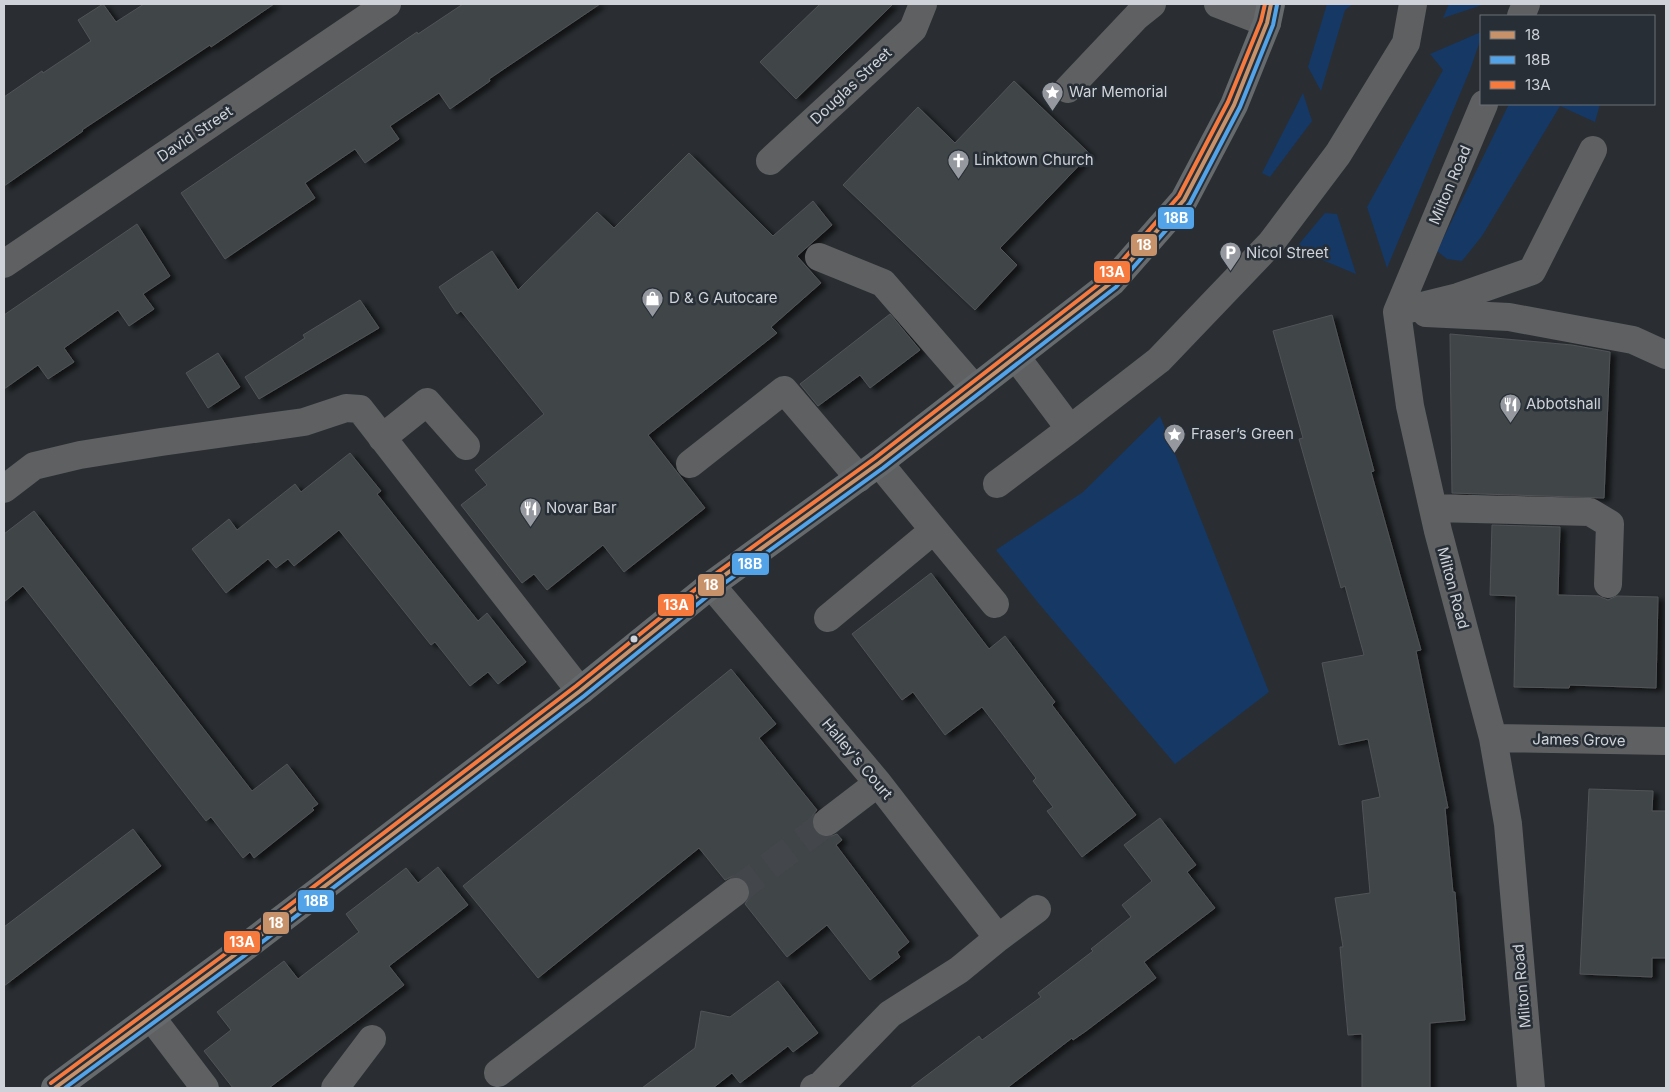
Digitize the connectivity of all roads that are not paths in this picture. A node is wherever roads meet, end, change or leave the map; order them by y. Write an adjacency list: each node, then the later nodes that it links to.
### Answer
1 (387, 4): 12 (street, David Street)
2 (923, 4): 10 (street, Douglas Street)
3 (1152, 4): 7 (street)
4 (1218, 4): 6 (street)
5 (1413, 4): 17 (street)
6 (1269, 13): 15 (main road)
7 (1068, 88)
8 (1484, 105): 13 (street, Milton Road)
9 (1593, 150): 13 (street)
10 (770, 161)
11 (818, 257): 16 (street)
12 (4, 264)
13 (1397, 312): 14 (street); 24 (street, Milton Road)
14 (1666, 355)
15 (1016, 357): 16 (main road); 17 (street)
16 (975, 389): 21 (main road)
17 (1070, 429): 22 (street)
18 (382, 438): 19 (street); 23 (street); 30 (street)
19 (466, 446)
20 (690, 464): 21 (street)
21 (869, 470): 25 (street); 27 (main road)
22 (997, 484)
23 (4, 489)
24 (1433, 508): 26 (street); 31 (street, Milton Road)
25 (934, 530): 28 (street); 29 (street)
26 (1608, 584)
27 (711, 585): 30 (main road); 33 (street, Halley's Court)
28 (995, 604)
29 (828, 618)
30 (580, 691): 38 (main road)
31 (1493, 738): 32 (street, James Grove); 45 (street, Milton Road)
32 (1666, 741)
33 (878, 783): 34 (street); 37 (street, Halley's Court)
34 (827, 822)
35 (735, 892): 40 (street)
36 (1037, 909): 37 (street)
37 (998, 938): 44 (street)
38 (151, 1017): 41 (main road); 42 (street)
39 (372, 1039): 43 (street)
40 (498, 1073)
41 (54, 1088)
42 (205, 1088)
43 (335, 1088)
44 (814, 1088)
45 (1531, 1088)

